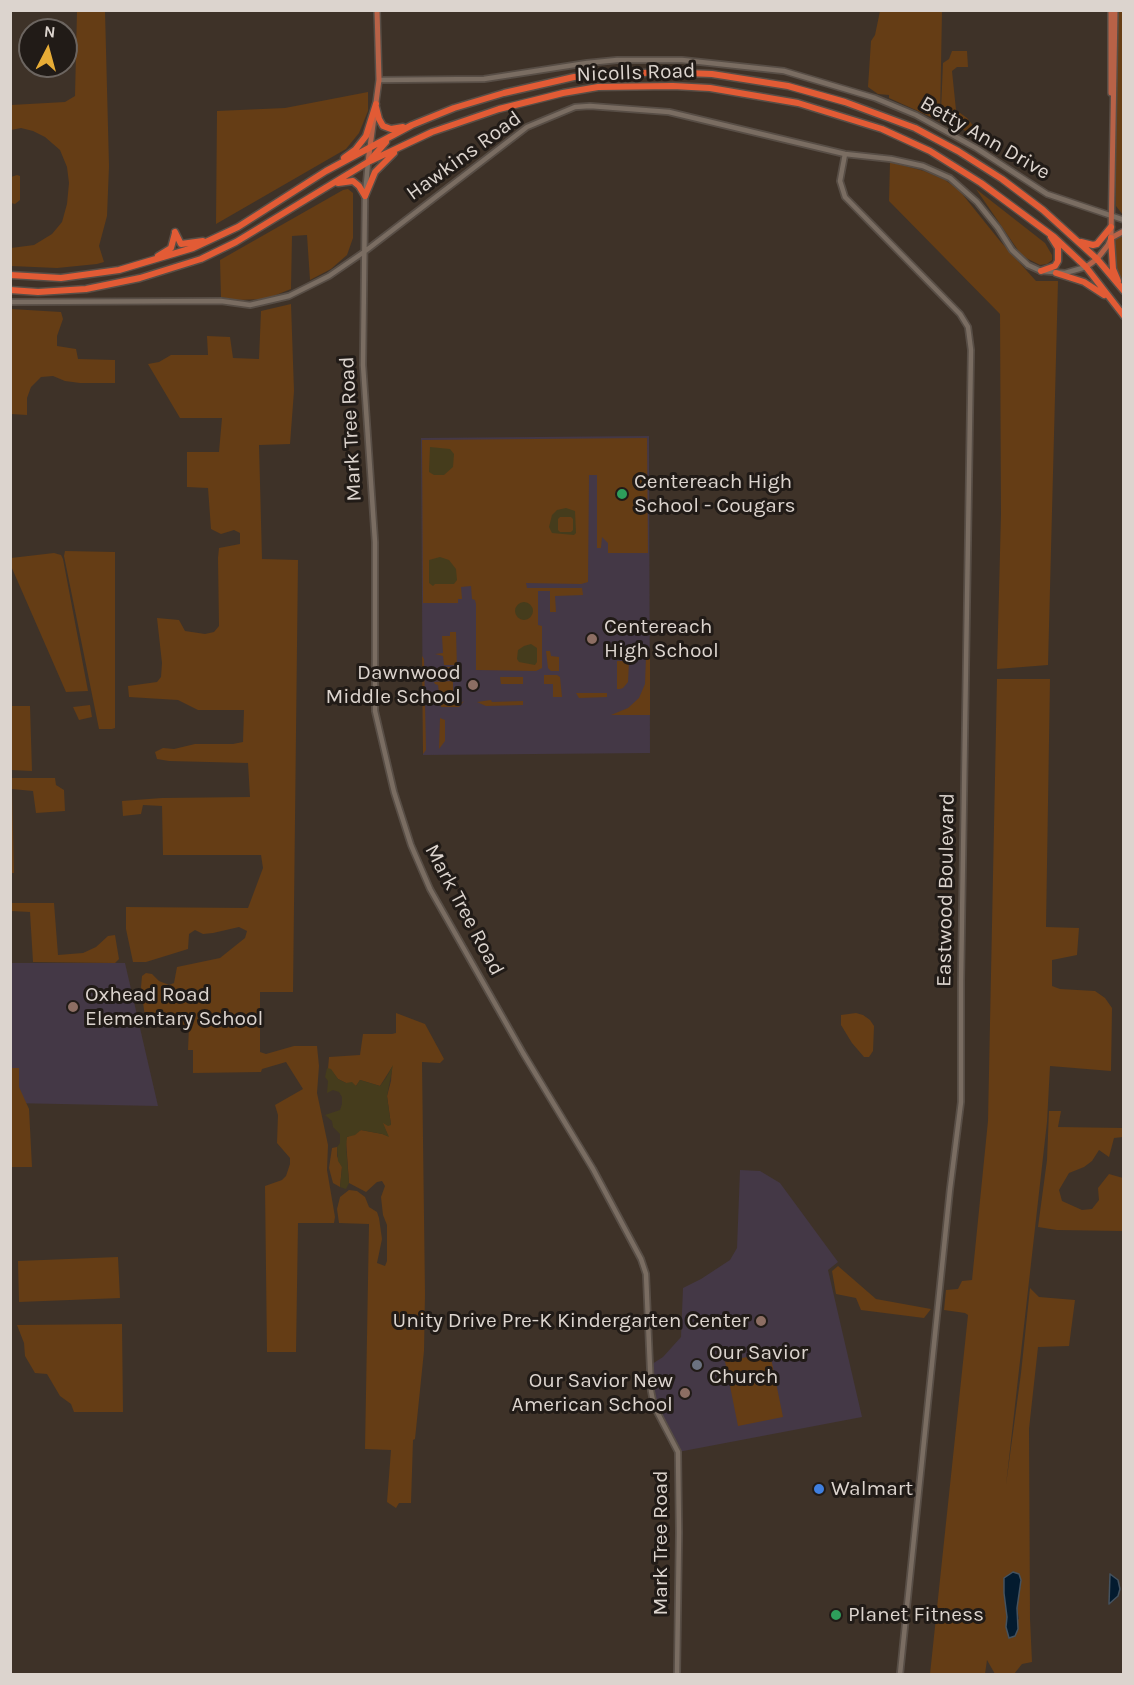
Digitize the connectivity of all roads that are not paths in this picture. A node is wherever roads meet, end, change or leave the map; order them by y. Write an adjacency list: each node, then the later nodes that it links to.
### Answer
1 (377, 10): 3 (main road, Mark Tree Road)
2 (1113, 10): 14 (main road)
3 (378, 80): 4 (main road, Mark Tree Road); 14 (street, Betty Ann Drive)
4 (376, 105): 6 (highway); 8 (main road, Mark Tree Road); 11 (highway)
5 (453, 108): 6 (highway, Nicolls Road); 10 (highway); 21 (highway, Nicolls Road)
6 (412, 125): 8 (highway, Nicolls Road)
7 (407, 144): 10 (highway, Nicolls Road); 13 (highway); 18 (highway, Nicolls Road)
8 (371, 147): 10 (main road, Mark Tree Road); 11 (highway, Nicolls Road)
9 (845, 154): 22 (street, Hawkins Road); 26 (street, Hawkins Road); 35 (street, Eastwood Boulevard)
10 (369, 162): 12 (highway, Nicolls Road); 13 (street, Mark Tree Road)
11 (326, 171): 20 (highway, Nicolls Road)
12 (328, 186): 13 (highway); 30 (highway, Nicolls Road)
13 (365, 196): 22 (street, Mark Tree Road)
14 (1112, 217): 15 (street); 16 (main road)
15 (1124, 220)
16 (1111, 227): 19 (main road); 21 (highway)
17 (1124, 231): 19 (main road)
18 (1047, 232): 25 (highway, Nicolls Road); 26 (highway)
19 (1111, 238): 23 (main road, Hawkins Road); 29 (highway)
20 (210, 240): 24 (highway, Nicolls Road); 24 (highway)
21 (1078, 241): 23 (highway, Nicolls Road)
22 (364, 252): 31 (street, Hawkins Road); 34 (street, Mark Tree Road)
23 (1097, 259): 25 (main road, Hawkins Road); 29 (highway, Nicolls Road)
24 (151, 261): 28 (highway, Nicolls Road)
25 (1086, 267): 27 (street, Hawkins Road); 32 (highway, Nicolls Road)
26 (1041, 271): 27 (street, Hawkins Road)
27 (1056, 273): 32 (highway)
28 (10, 276)
29 (1122, 289)
30 (10, 290)
31 (10, 302)
32 (1112, 302): 33 (highway, Nicolls Road)
33 (1124, 316)
34 (676, 1674)
35 (900, 1674)

